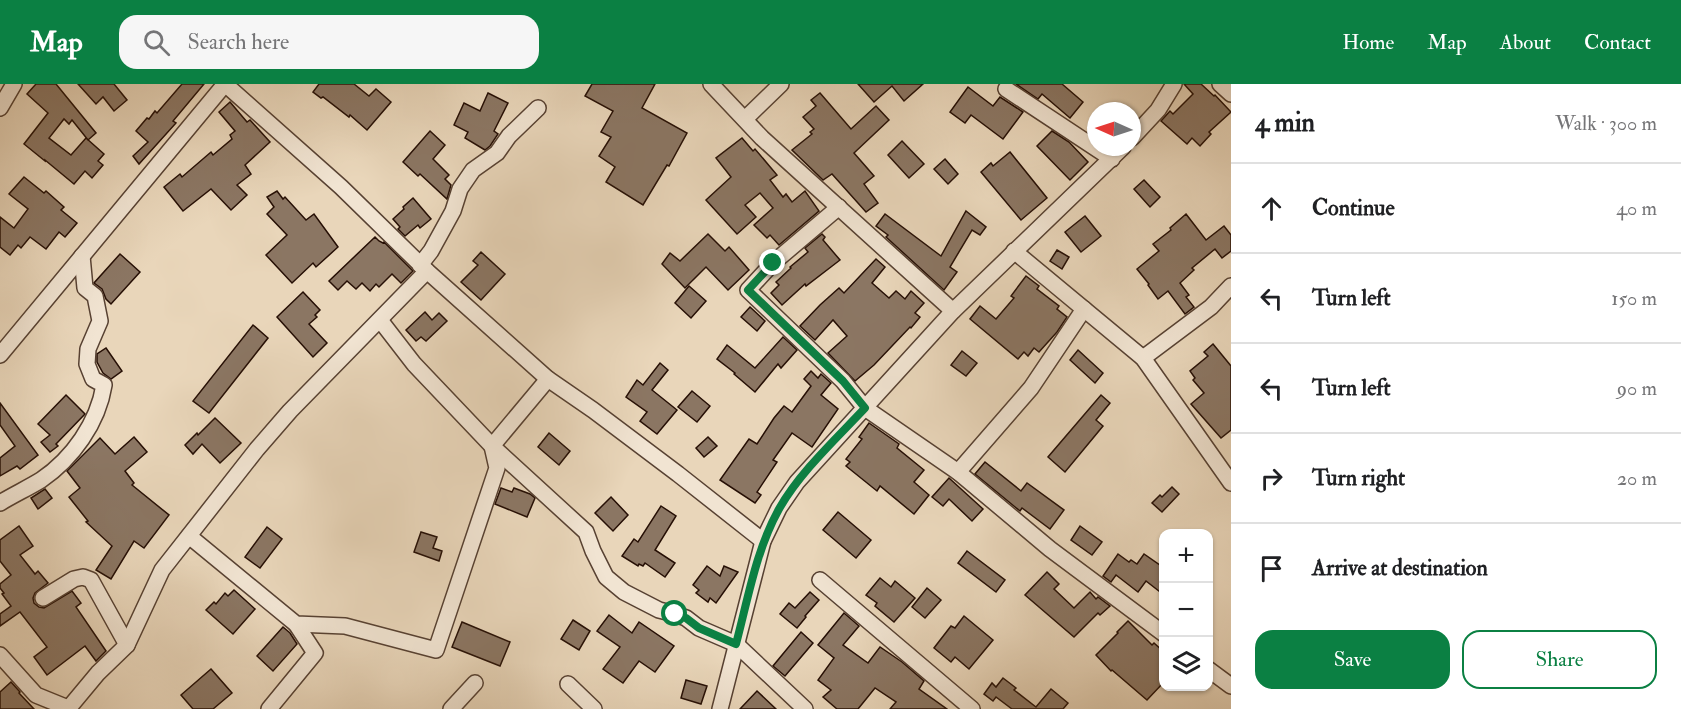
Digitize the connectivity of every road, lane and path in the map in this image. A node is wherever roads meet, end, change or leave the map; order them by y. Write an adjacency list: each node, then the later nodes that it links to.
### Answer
1 (14, 84): 9 (street)
2 (225, 84): 17 (street); 18 (street)
3 (711, 84): 11 (street)
4 (781, 84): 11 (street)
5 (1174, 84): 12 (street)
6 (1220, 84): 8 (street)
7 (1006, 89): 14 (street)
8 (1231, 94)
9 (0, 108)
10 (538, 108): 18 (street)
11 (745, 119): 15 (street)
12 (1141, 128)
13 (1115, 156): 14 (street)
14 (1112, 159): 16 (street)
15 (839, 207): 21 (street); 26 (street)
16 (1014, 251): 20 (street); 21 (street)
17 (82, 256): 23 (street); 30 (street)
18 (423, 268): 22 (street); 25 (street)
19 (1231, 286): 24 (street)
20 (1084, 309): 24 (street); 28 (street)
21 (953, 311): 26 (street)
22 (380, 320): 27 (street); 31 (street)
23 (0, 355)
24 (1143, 358): 29 (street)
25 (548, 380): 27 (street); 32 (street)
26 (865, 408): 28 (street); 32 (street)
27 (492, 446): 35 (street); 37 (street)
28 (958, 472): 36 (street)
29 (1231, 483)
30 (0, 503)
31 (189, 536): 35 (street); 38 (street)
32 (763, 541): 37 (street)
33 (820, 580): 50 (street)
34 (43, 598): 38 (street)
35 (296, 624): 45 (street)
36 (1159, 630)
37 (736, 644): 48 (street); 49 (street)
38 (127, 645): 44 (street)
39 (0, 655): 44 (street)
40 (1213, 672): 43 (street)
41 (476, 683): 46 (street)
42 (568, 684): 47 (street)
43 (1231, 686)
44 (68, 709)
45 (269, 709)
46 (451, 709)
47 (594, 709)
48 (720, 709)
49 (805, 709)
50 (972, 709)

